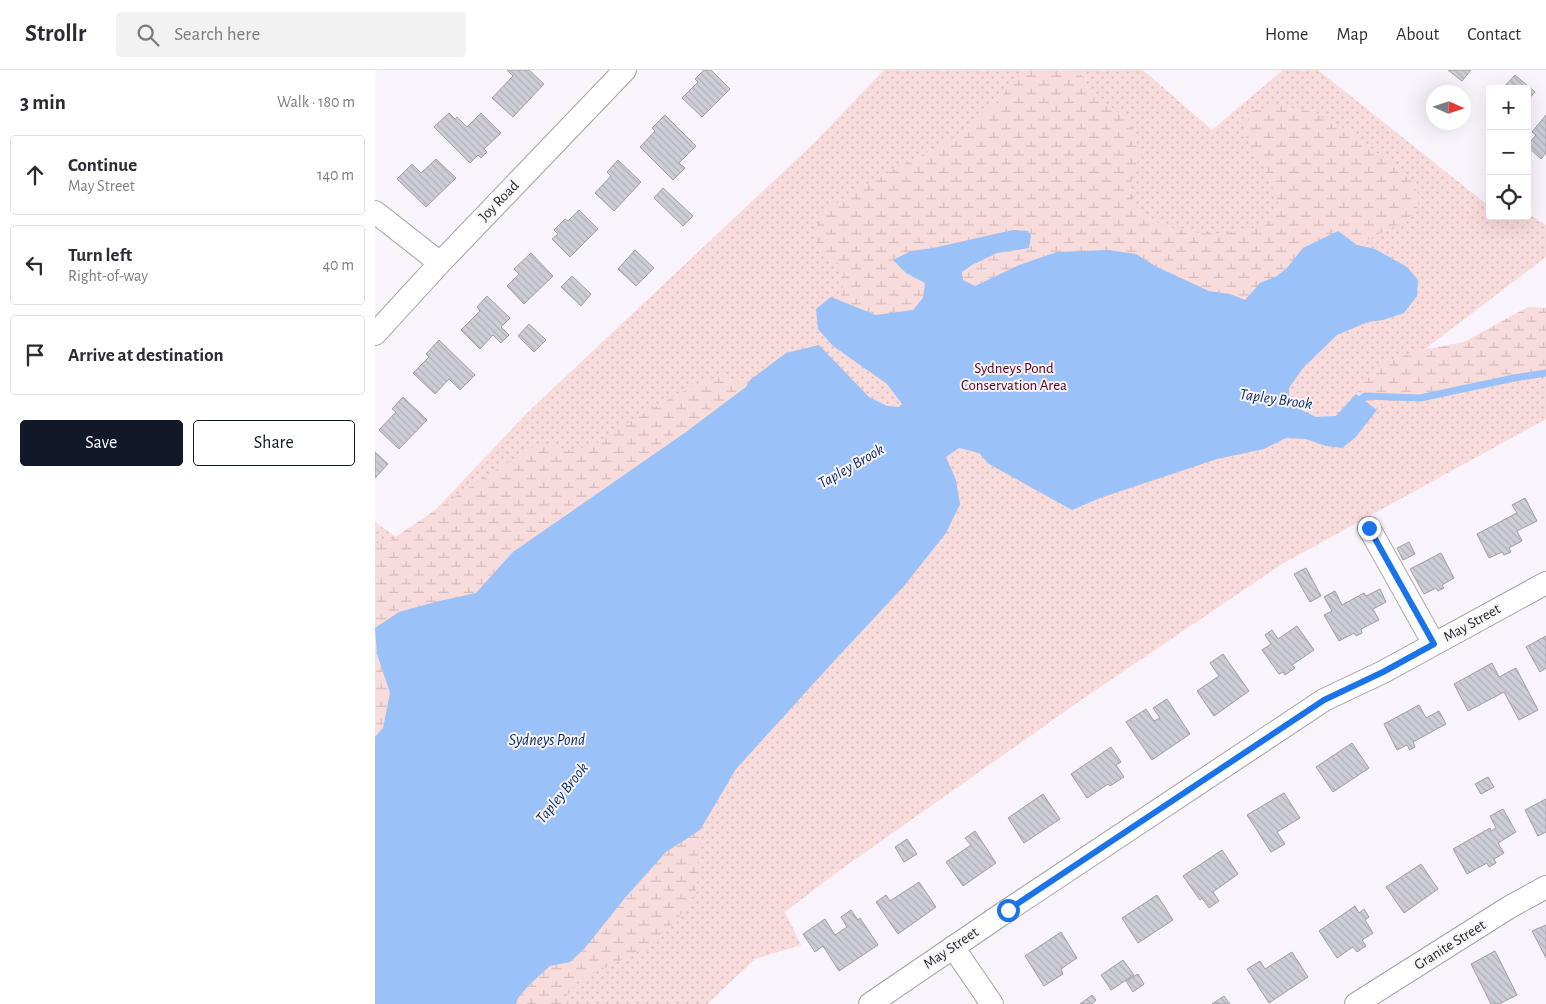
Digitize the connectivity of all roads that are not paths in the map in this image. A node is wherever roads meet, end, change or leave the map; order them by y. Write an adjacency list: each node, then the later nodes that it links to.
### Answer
1 (625, 70): 3 (street, Joy Road)
2 (375, 212): 3 (street)
3 (440, 263): 4 (street, Joy Road)
4 (375, 334)
5 (1369, 528): 7 (street)
6 (1546, 583): 7 (street, May Street)
7 (1434, 644): 9 (street, May Street)
8 (1546, 887): 12 (street, Granite Street)
9 (953, 947): 10 (street, May Street); 11 (street)
10 (870, 1004)
11 (992, 1004)
12 (1356, 1004)

